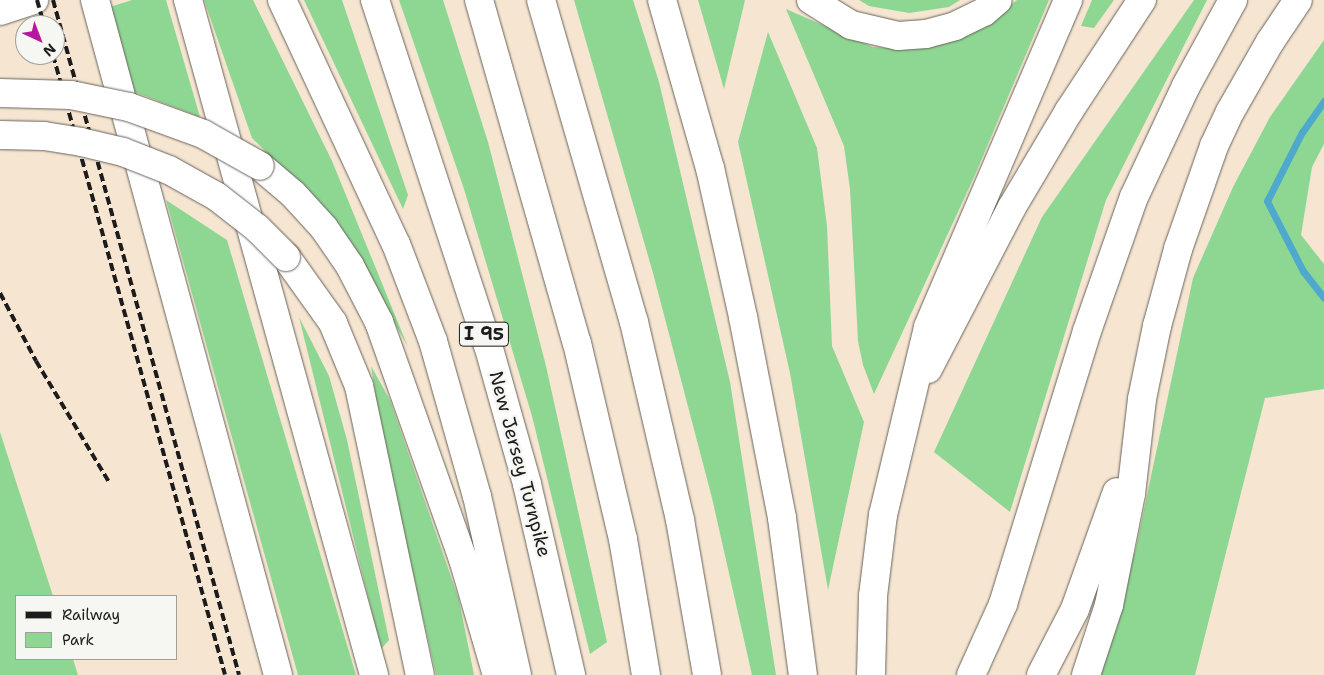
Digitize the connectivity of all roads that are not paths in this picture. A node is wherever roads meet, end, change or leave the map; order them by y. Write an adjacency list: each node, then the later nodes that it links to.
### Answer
1 (34, 0): 15 (highway)
2 (95, 0): 20 (highway)
3 (188, 0): 21 (highway)
4 (282, 0): 24 (highway)
5 (375, 0): 25 (highway, New Jersey Turnpike / I 95)
6 (479, 0): 26 (highway)
7 (541, 0): 27 (highway)
8 (662, 0): 28 (highway)
9 (811, 0): 10 (highway)
10 (998, 0)
11 (1068, 0): 19 (highway)
12 (1142, 0): 19 (highway)
13 (1233, 0): 30 (highway)
14 (1298, 0): 18 (highway)
15 (0, 12)
16 (0, 93): 23 (highway, bridge)
17 (0, 135): 22 (highway, bridge)
18 (1142, 399): 31 (highway); 32 (highway)
19 (909, 406): 29 (highway)
20 (278, 675)
21 (374, 675)
22 (420, 675)
23 (497, 675)
24 (517, 675)
25 (571, 675)
26 (646, 675)
27 (706, 675)
28 (803, 675)
29 (871, 675)
30 (971, 675)
31 (1041, 675)
32 (1086, 675)

